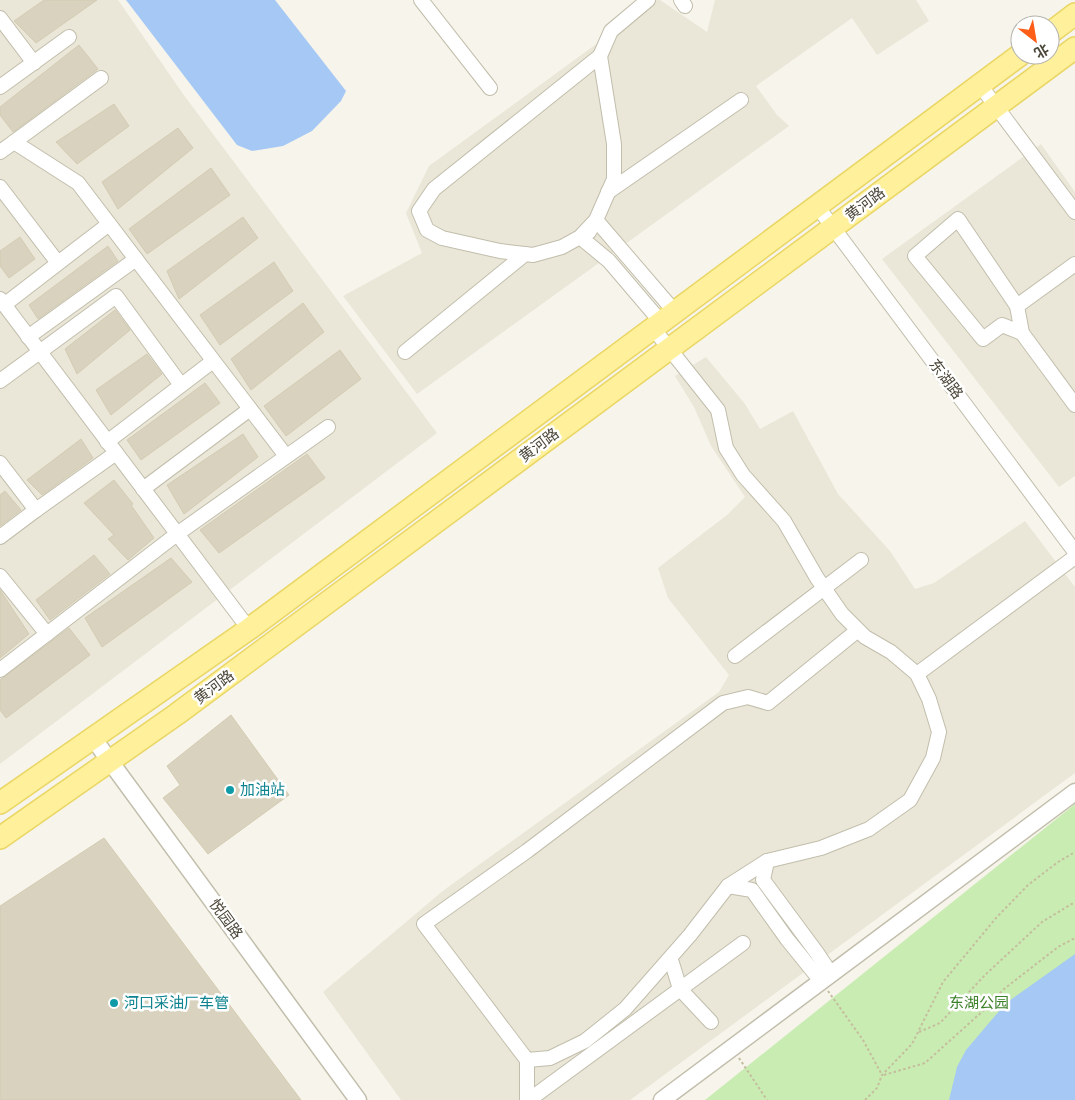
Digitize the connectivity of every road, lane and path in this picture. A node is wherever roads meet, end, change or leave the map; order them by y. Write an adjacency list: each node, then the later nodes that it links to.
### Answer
1 (421, 0): 14 (street)
2 (648, 0): 8 (street)
3 (1075, 14): 5 (main road)
4 (0, 18): 10 (street)
5 (1060, 25)
6 (69, 37): 10 (street)
7 (1075, 48): 16 (main road, 黄河路)
8 (600, 56): 19 (street); 26 (street)
9 (1010, 62): 12 (main road, 黄河路)
10 (34, 63): 13 (street)
11 (100, 78): 17 (street)
12 (980, 85): 16 (street); 20 (main road, 黄河路)
13 (0, 87)
14 (490, 88)
15 (741, 100): 19 (street)
16 (997, 106): 21 (street); 24 (main road, 黄河路)
17 (5, 145): 23 (street)
18 (0, 187): 28 (street)
19 (608, 192): 22 (street)
20 (817, 206): 24 (street, 东湖路); 34 (main road, 黄河路)
21 (1075, 212)
22 (596, 220): 25 (street); 34 (street)
23 (109, 224): 27 (street); 28 (street)
24 (833, 228): 36 (main road, 黄河路); 55 (street, 东湖路)
25 (580, 237): 26 (street); 34 (street)
26 (525, 254): 40 (street)
27 (136, 259): 30 (street); 41 (street)
28 (58, 263): 32 (street)
29 (1075, 264): 33 (street)
30 (105, 281): 31 (street); 37 (street)
31 (116, 296): 39 (street); 43 (street)
32 (2, 302): 37 (street)
33 (1017, 306): 35 (street); 35 (street)
34 (665, 319): 36 (street); 38 (street); 60 (main road, 黄河路)
35 (1022, 333): 44 (street)
36 (687, 335): 38 (main road, 黄河路)
37 (28, 337): 39 (street)
38 (669, 349): 59 (street); 67 (main road, 黄河路)
39 (39, 352): 42 (street); 47 (street)
40 (405, 352)
41 (213, 361): 43 (street); 45 (street)
42 (0, 381)
43 (181, 385): 47 (street)
44 (1075, 405)
45 (250, 409): 49 (street); 51 (street)
46 (328, 427): 49 (street)
47 (107, 442): 48 (street)
48 (116, 453): 51 (street); 52 (street)
49 (286, 456): 53 (street)
50 (0, 463): 52 (street)
51 (143, 489): 53 (street)
52 (36, 510): 54 (street)
53 (177, 534): 60 (street); 62 (street)
54 (0, 537)
55 (1075, 552)
56 (1075, 557): 65 (street)
57 (861, 560): 59 (street)
58 (0, 576): 62 (street)
59 (824, 588): 61 (street); 63 (street)
60 (249, 629): 66 (main road, 黄河路)
61 (858, 630): 65 (street); 83 (street)
62 (47, 634): 64 (street)
63 (735, 656)
64 (0, 670)
65 (917, 674): 72 (street)
66 (93, 738): 67 (street, 悦园路); 69 (main road, 黄河路)
67 (111, 761): 70 (main road, 黄河路); 85 (street, 悦园路)
68 (1075, 792): 78 (street)
69 (0, 803)
70 (0, 838)
71 (1075, 852): 81 (path)
72 (767, 861): 73 (street); 78 (street)
73 (728, 886): 78 (street); 83 (street)
74 (1075, 902): 81 (path)
75 (1075, 938): 84 (path)
76 (743, 943): 79 (street)
77 (672, 963): 79 (street)
78 (826, 978): 82 (street); 84 (path)
79 (680, 989): 80 (street); 86 (street)
80 (711, 1022)
81 (918, 1032): 84 (path)
82 (731, 1049): 87 (street); 88 (path)
83 (527, 1060): 86 (street)
84 (882, 1076): 89 (path)
85 (358, 1100)
86 (528, 1100)
87 (662, 1100)
88 (767, 1100)
89 (866, 1100)

